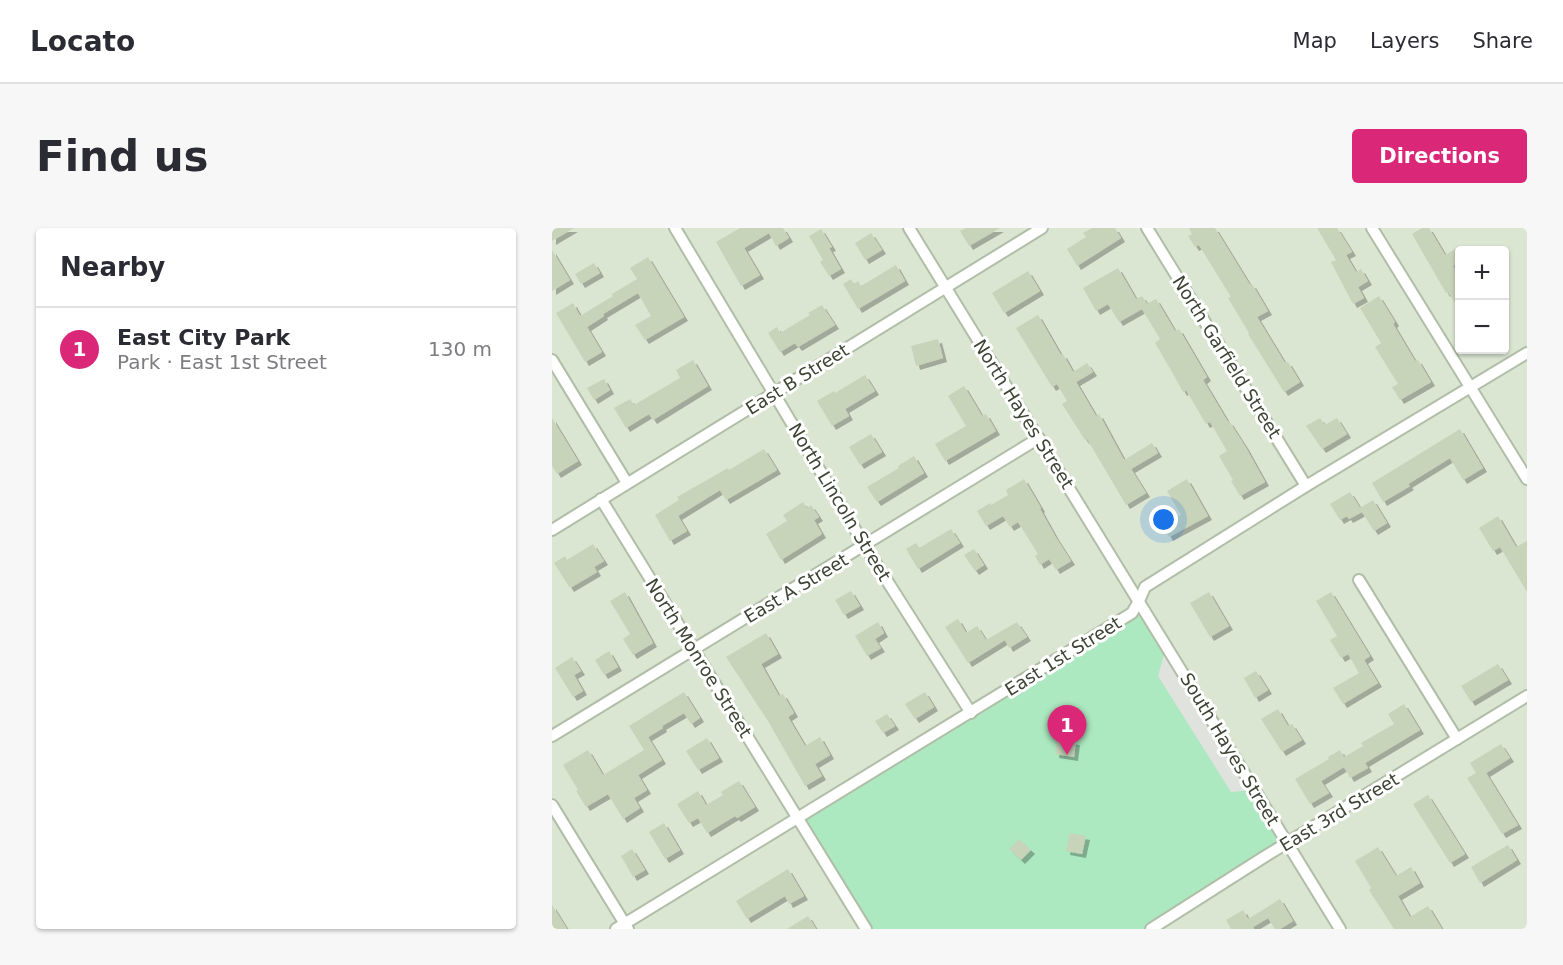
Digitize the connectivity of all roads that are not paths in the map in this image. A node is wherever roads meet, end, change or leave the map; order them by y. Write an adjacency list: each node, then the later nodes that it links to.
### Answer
1 (909, 228): 6 (street, North Hayes Street)
2 (1042, 228): 6 (street, East B Street)
3 (1148, 228): 14 (street, North Garfield Street)
4 (1372, 228): 9 (street)
5 (677, 229): 10 (street, North Lincoln Street)
6 (946, 287): 10 (street, East B Street); 11 (street, North Hayes Street)
7 (1527, 353): 9 (street, East 1st Street)
8 (552, 360): 13 (street)
9 (1471, 387): 12 (street); 14 (street, East 1st Street)
10 (775, 394): 13 (street, East B Street); 17 (street, North Lincoln Street)
11 (1039, 438): 17 (street, East A Street); 19 (street, North Hayes Street)
12 (1527, 479)
13 (627, 483): 15 (street, East B Street)
14 (1306, 486): 19 (street, East 1st Street)
15 (601, 499): 16 (street, East B Street); 20 (street, North Monroe Street)
16 (552, 530)
17 (865, 546): 20 (street, East A Street); 22 (street, North Lincoln Street)
18 (1359, 580): 24 (street)
19 (1139, 601): 22 (street, East 1st Street); 27 (street, South Hayes Street)
20 (694, 650): 23 (street, East A Street); 26 (street, North Monroe Street)
21 (1527, 696): 24 (street, East 3rd Street)
22 (971, 713): 26 (street, East 1st Street)
23 (552, 736)
24 (1457, 739): 27 (street, East 3rd Street)
25 (552, 805): 28 (street)
26 (797, 818): 28 (street, East 1st Street); 29 (street, North Monroe Street)
27 (1287, 843): 30 (street, East 3rd Street); 31 (street, South Hayes Street)
28 (623, 927)
29 (866, 929)
30 (1151, 929)
31 (1340, 929)

